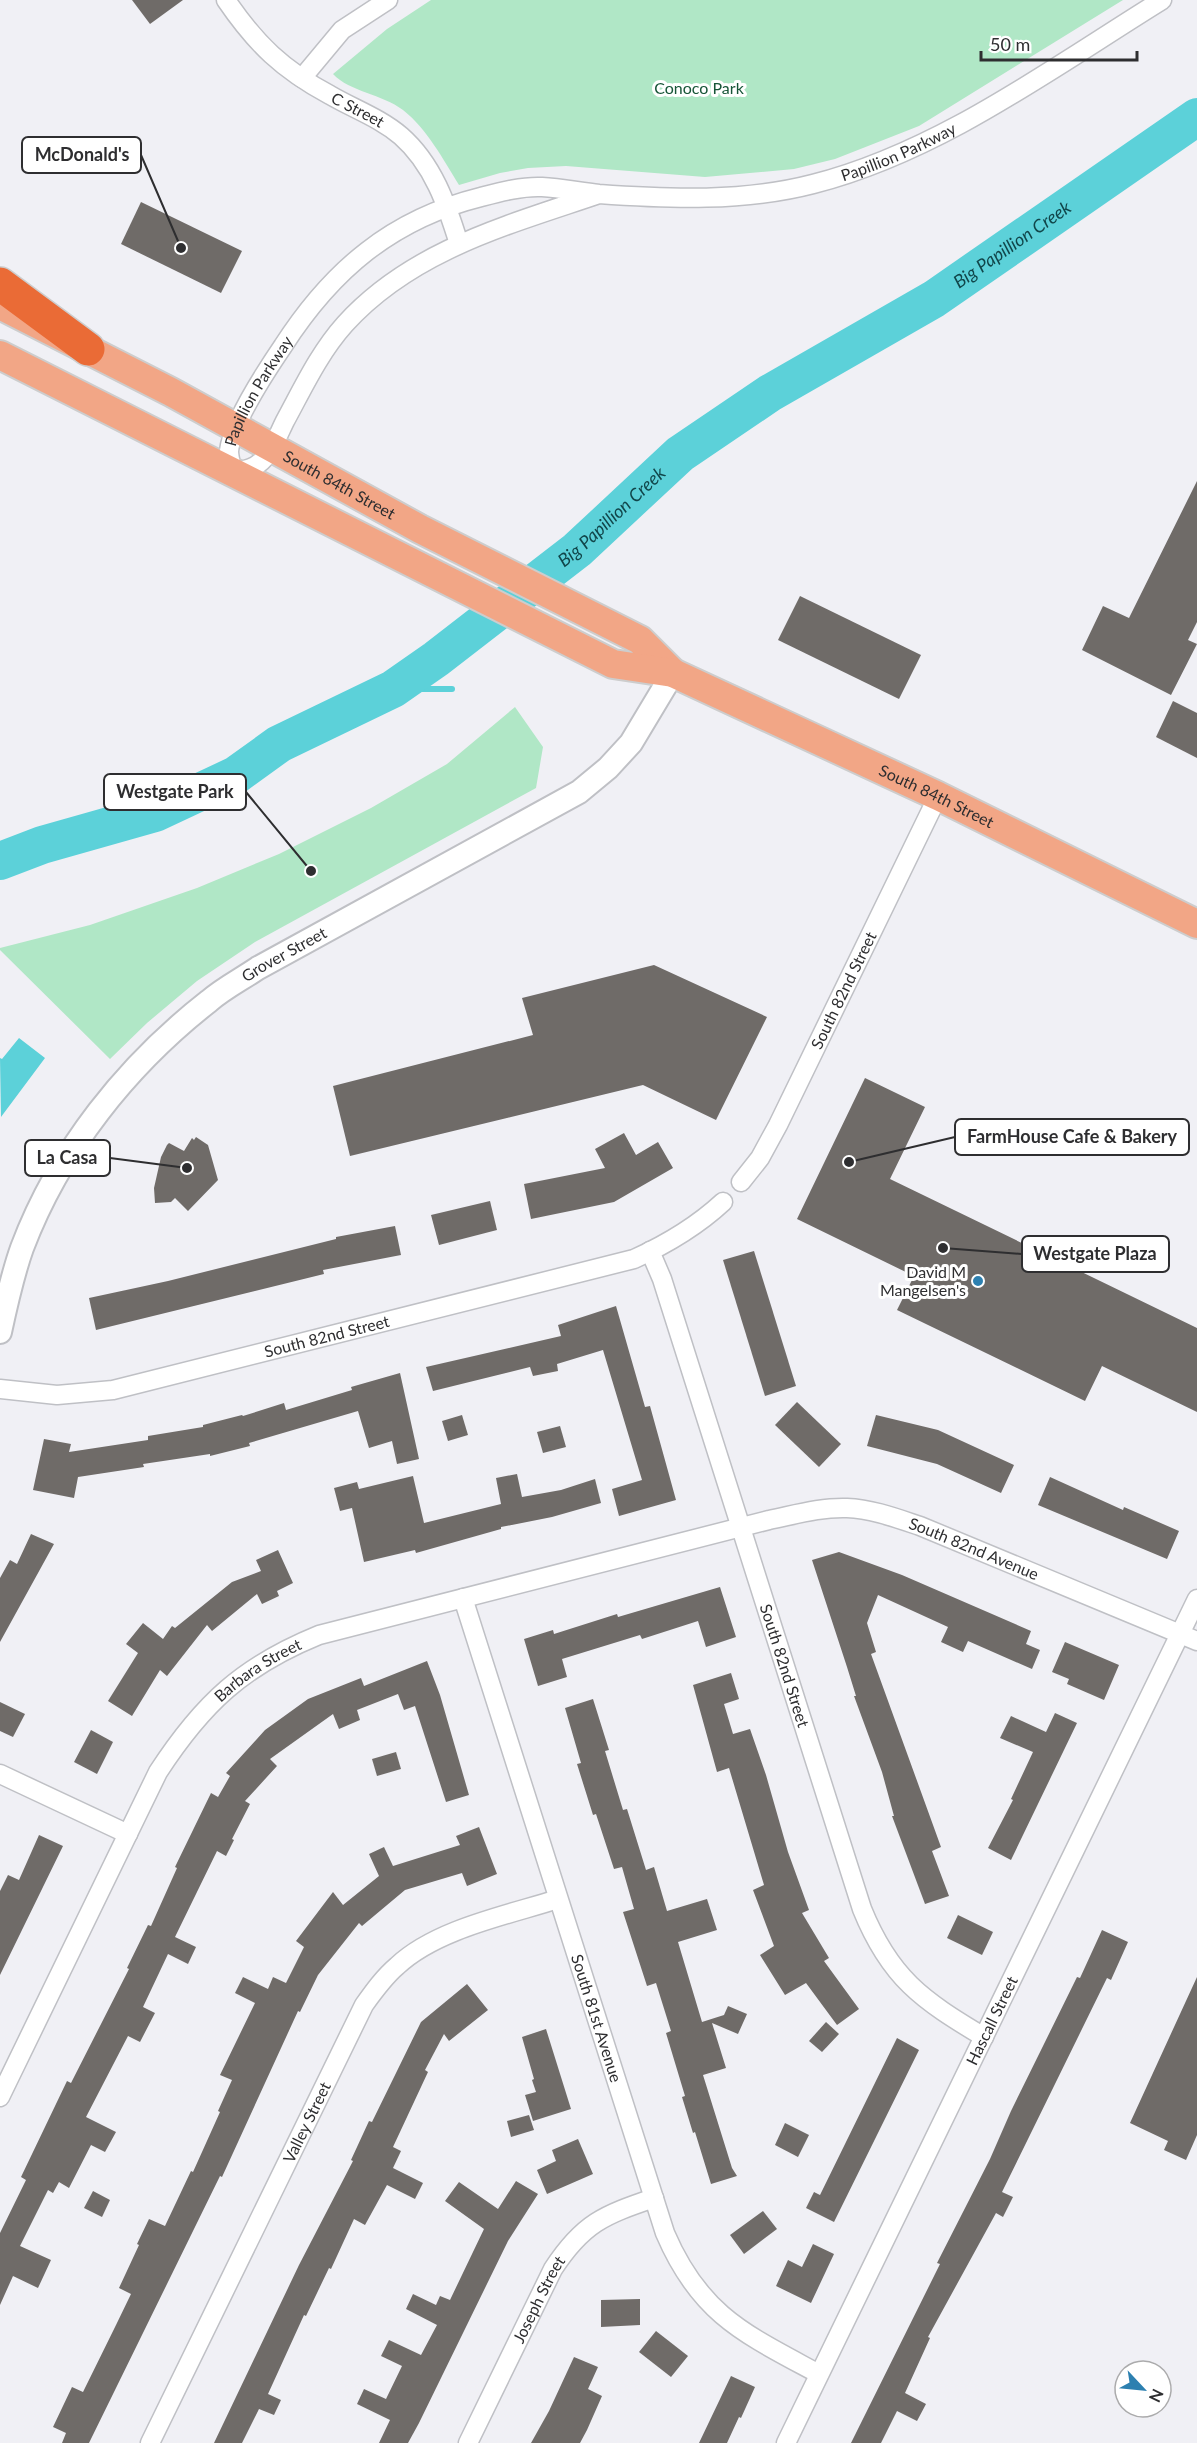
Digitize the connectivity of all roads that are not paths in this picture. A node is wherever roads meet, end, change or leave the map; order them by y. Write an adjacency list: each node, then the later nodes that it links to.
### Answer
1 (226, 0): 4 (street, C Street)
2 (388, 0): 4 (street)
3 (1162, 0): 5 (street, Papillion Parkway)
4 (302, 78): 6 (street, C Street)
5 (598, 194): 6 (street, Papillion Parkway); 7 (street, Papillion Parkway)
6 (447, 205): 7 (street, C Street); 12 (street, Papillion Parkway)
7 (459, 244): 13 (street, Papillion Parkway)
8 (0, 284): 10 (highway)
9 (0, 305): 10 (main road, South 84th Street)
10 (88, 349): 12 (main road, South 84th Street)
11 (0, 355): 14 (main road, South 84th Street)
12 (235, 429): 13 (main road, South 84th Street); 14 (street, Papillion Parkway)
13 (272, 447): 14 (street, Papillion Parkway); 15 (main road, South 84th Street)
14 (233, 474): 15 (main road, South 84th Street)
15 (673, 673): 16 (main road, South 84th Street); 21 (street, Grover Street)
16 (938, 796): 17 (main road, South 84th Street); 18 (street, South 82nd Street)
17 (1197, 924)
18 (741, 1182)
19 (723, 1202): 20 (street, South 82nd Street)
20 (650, 1251): 22 (street, South 82nd Street); 23 (street, South 82nd Street)
21 (0, 1332)
22 (0, 1389)
23 (741, 1527): 24 (street, Barbara Street); 26 (street, South 82nd Avenue); 30 (street, South 82nd Street)
24 (463, 1598): 28 (street, Barbara Street); 29 (street, South 81st Avenue)
25 (1197, 1599): 26 (street, Hascall Street)
26 (1189, 1637): 30 (street, Hascall Street)
27 (0, 1774): 28 (street)
28 (128, 1834): 31 (street, Barbara Street)
29 (558, 1899): 32 (street, South 81st Avenue); 34 (street, Valley Street)
30 (984, 2037): 33 (street, Hascall Street)
31 (0, 2097)
32 (654, 2198): 33 (street, South 81st Avenue); 35 (street, Joseph Street)
33 (819, 2374): 36 (street, Hascall Street)
34 (150, 2443)
35 (468, 2443)
36 (786, 2443)

